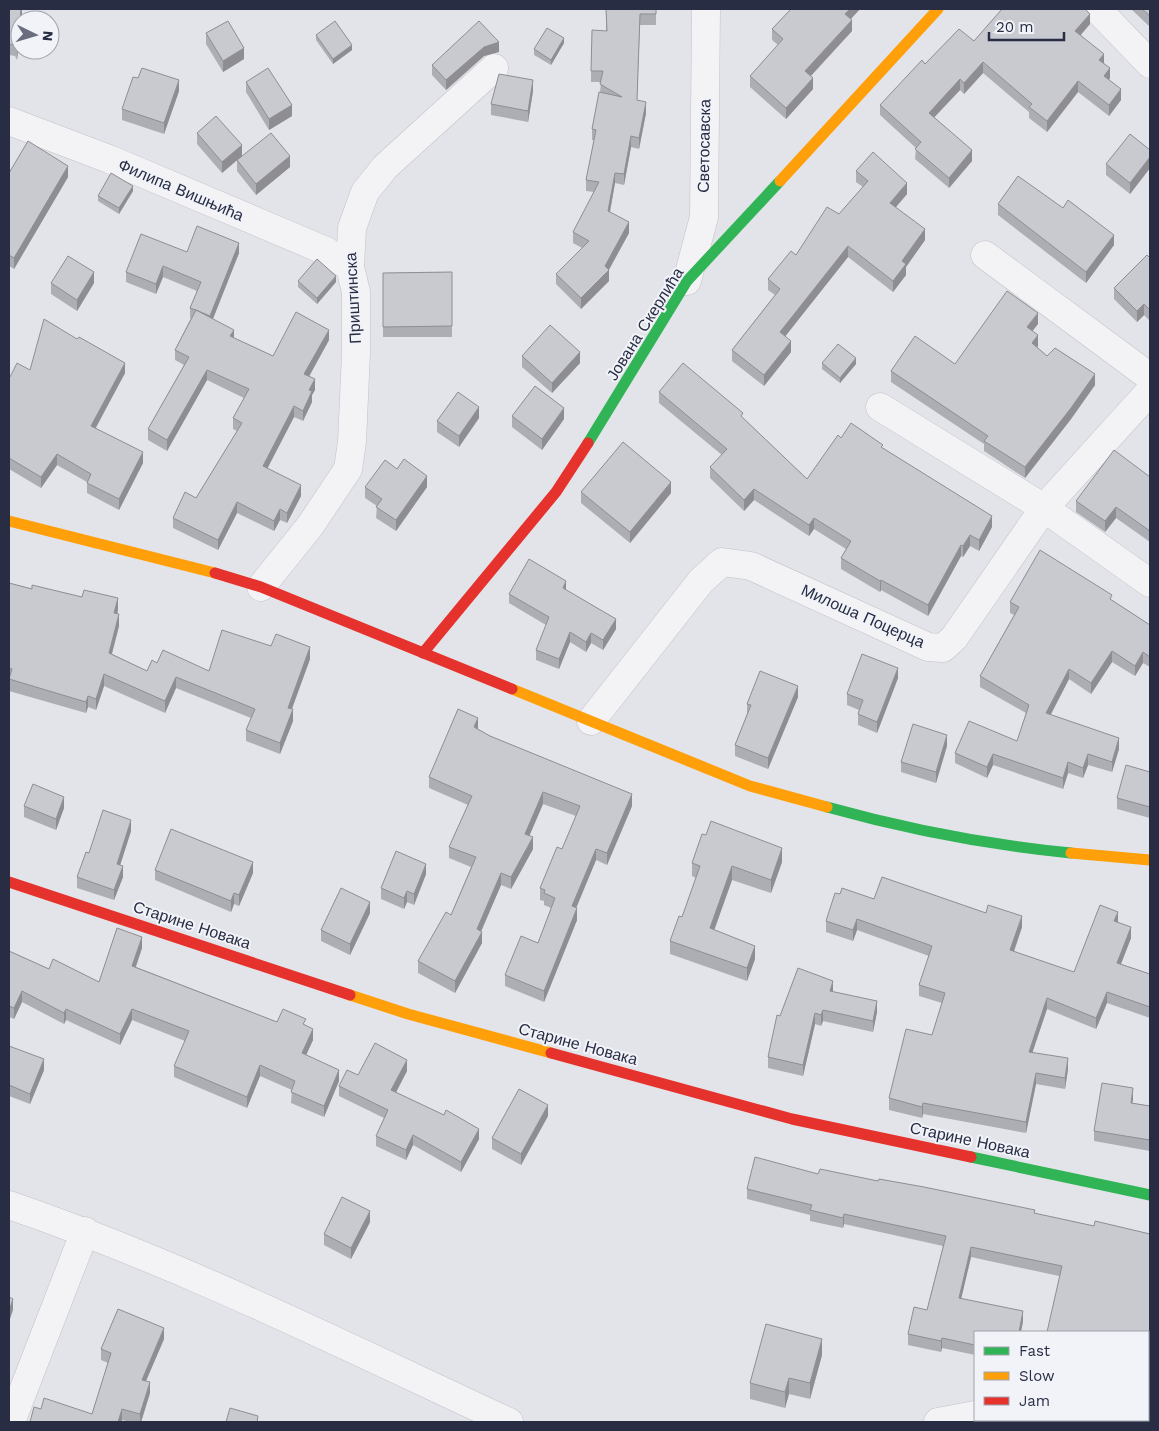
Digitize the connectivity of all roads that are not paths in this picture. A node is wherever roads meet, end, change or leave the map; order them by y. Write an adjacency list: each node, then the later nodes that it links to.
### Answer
1 (706, 9): 9 (street, Светосавска)
2 (938, 9): 9 (street, Јована Скерлића)
3 (1096, 9): 4 (street)
4 (1150, 64)
5 (494, 68): 8 (street, Приштинска)
6 (9, 121): 8 (street, Филипа Вишњића)
7 (985, 255): 10 (street)
8 (350, 267): 16 (street, Приштинска)
9 (687, 281): 17 (street, Јована Скерлића)
10 (1150, 378)
11 (1150, 391): 13 (street, Милоша Поцерца)
12 (880, 407): 13 (street)
13 (1044, 508): 15 (street); 18 (street, Милоша Поцерца)
14 (9, 521): 16 (street)
15 (1150, 583)
16 (261, 586): 17 (street)
17 (423, 652): 18 (street)
18 (590, 721): 19 (street)
19 (1150, 860)
20 (9, 882): 21 (street, Старине Новака)
21 (1150, 1195)
22 (9, 1205): 23 (street)
23 (85, 1231): 25 (street); 26 (street)
24 (974, 1415): 27 (street)
25 (11, 1422)
26 (509, 1422)
27 (938, 1422)

